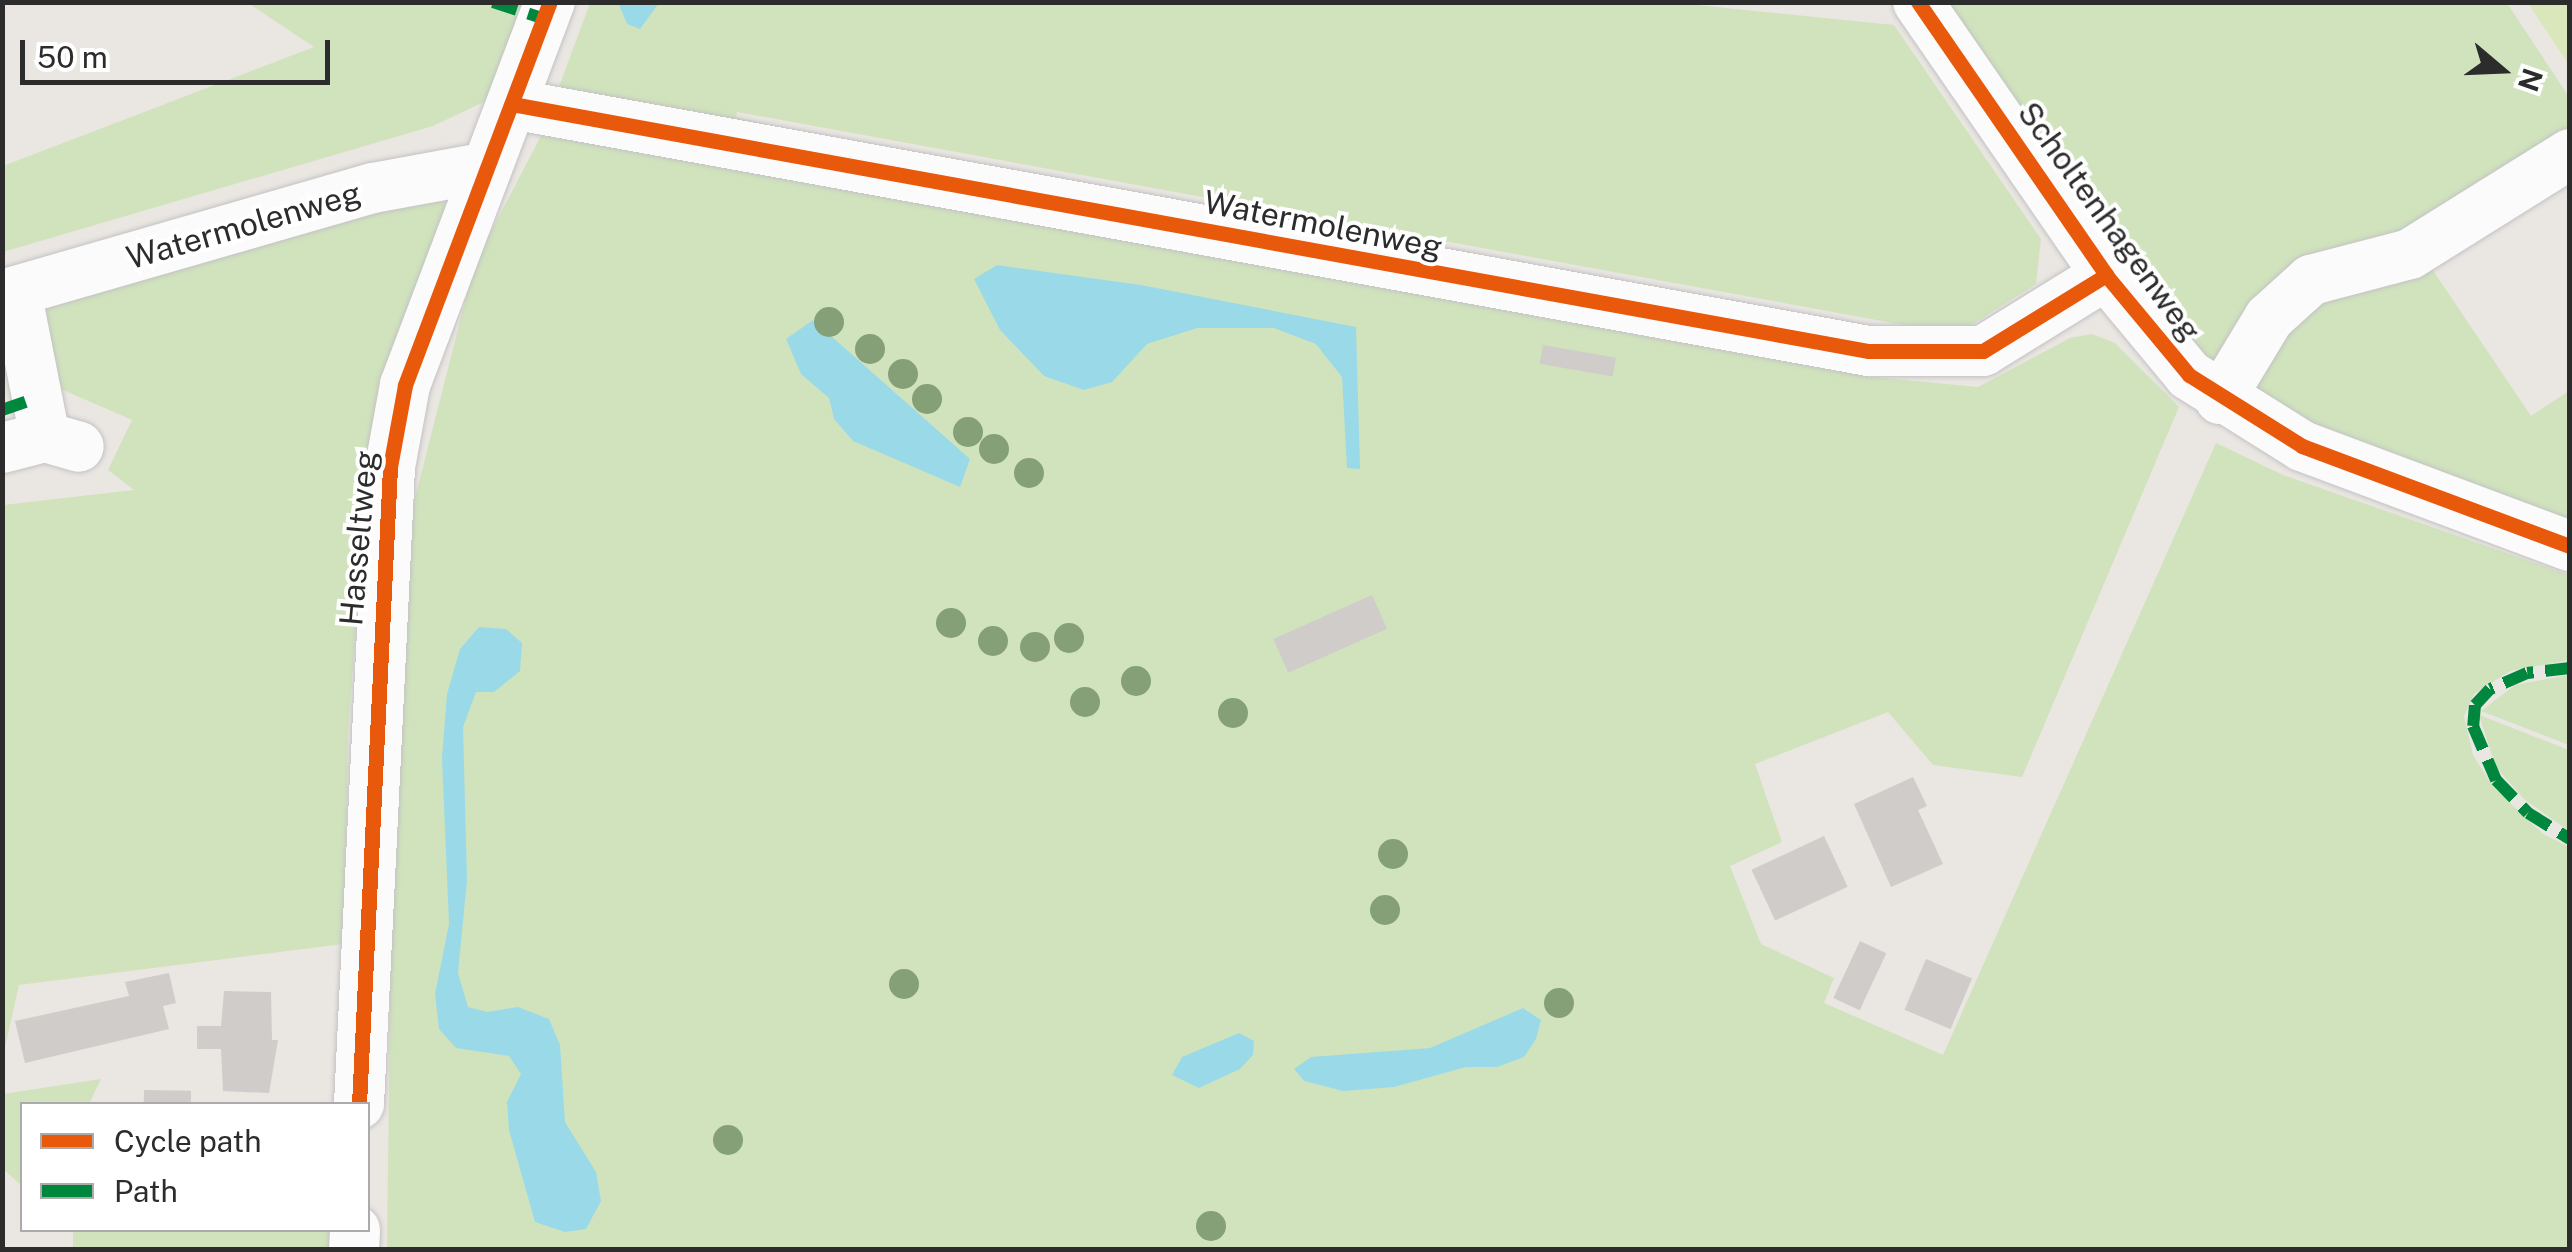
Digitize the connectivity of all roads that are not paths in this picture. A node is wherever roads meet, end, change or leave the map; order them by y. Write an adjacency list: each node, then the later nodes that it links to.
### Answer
1 (550, 2): 3 (street, Hasseltweg)
2 (1918, 2): 6 (street, Scholtenhagenweg)
3 (512, 104): 5 (street, Hasseltweg); 6 (street, Watermolenweg)
4 (2570, 154): 8 (street)
5 (487, 167): 7 (street, Watermolenweg); 11 (street, Hasseltweg)
6 (2106, 274): 8 (street, Scholtenhagenweg)
7 (9, 293): 9 (street)
8 (2220, 398): 10 (street, Scholtenhagenweg)
9 (42, 444)
10 (2570, 546)
11 (360, 1102)

